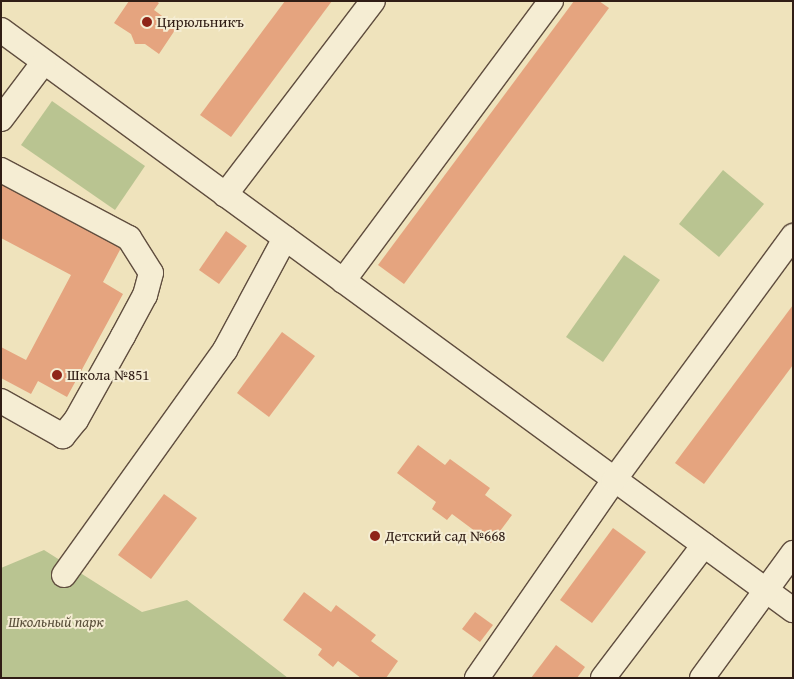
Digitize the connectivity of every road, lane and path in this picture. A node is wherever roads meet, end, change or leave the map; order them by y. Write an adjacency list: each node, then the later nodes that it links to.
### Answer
1 (374, 1): 7 (street)
2 (551, 1): 10 (street)
3 (1, 30): 4 (street)
4 (44, 62): 5 (street); 7 (street)
5 (1, 119)
6 (1, 170): 11 (street)
7 (225, 194): 9 (street)
8 (793, 236): 12 (street)
9 (285, 238): 10 (street); 15 (street)
10 (343, 281): 12 (street)
11 (1, 401)
12 (614, 480): 13 (street); 18 (street)
13 (704, 544): 16 (street); 19 (street)
14 (793, 553): 16 (street)
15 (64, 575)
16 (767, 587): 17 (street); 20 (street)
17 (793, 610)
18 (477, 678)
19 (602, 678)
20 (702, 678)

